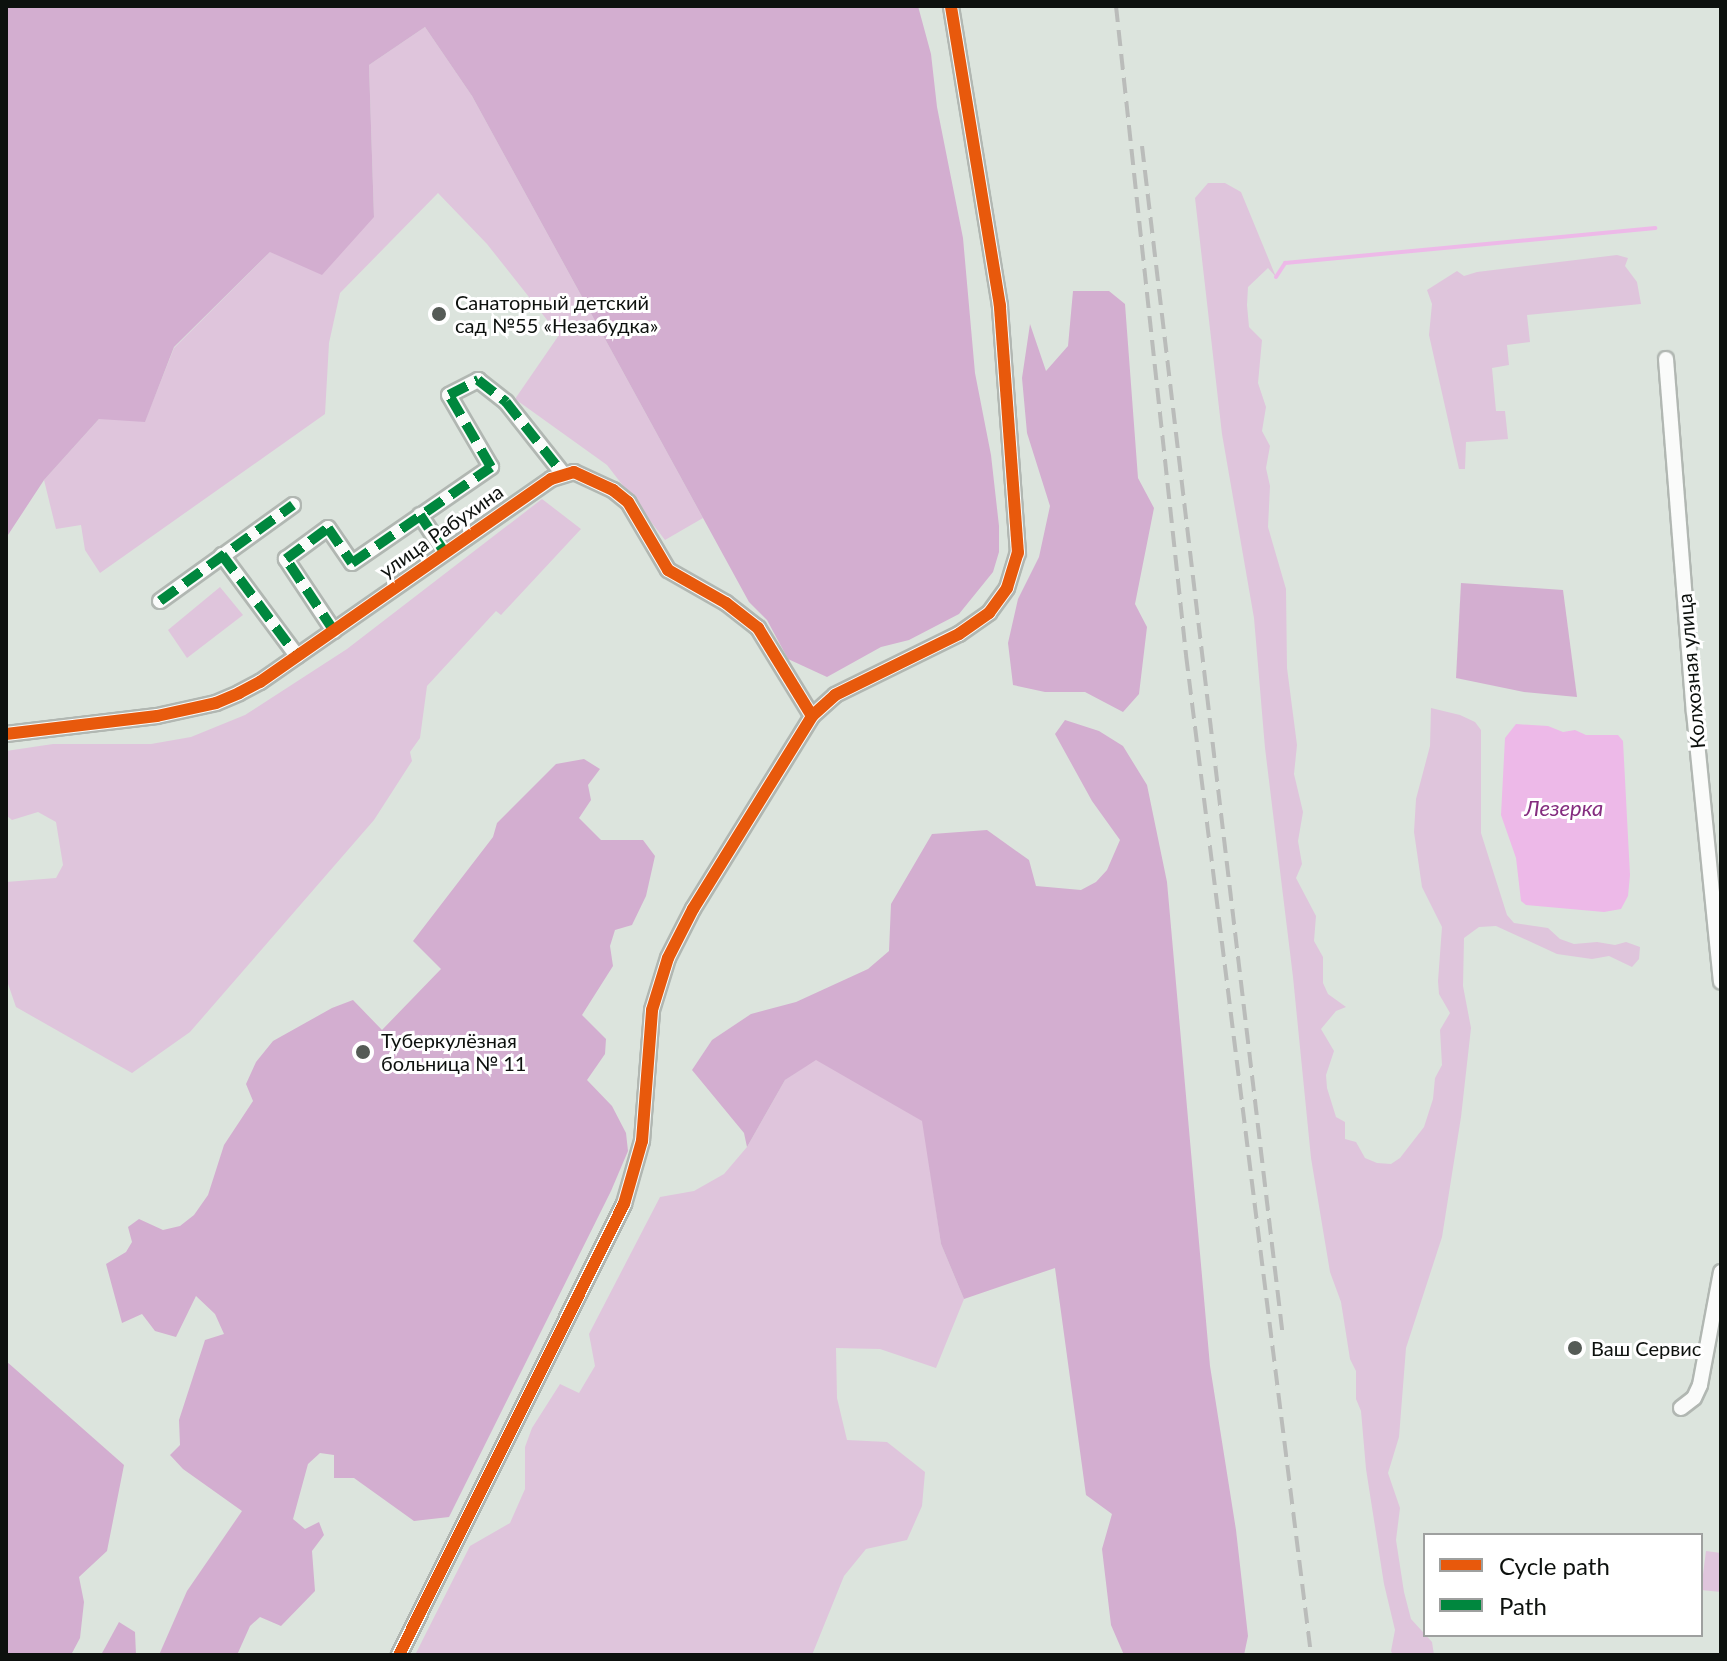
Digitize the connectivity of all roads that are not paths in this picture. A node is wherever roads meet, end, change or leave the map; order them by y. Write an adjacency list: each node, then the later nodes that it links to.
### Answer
1 (951, 6): 11 (street)
2 (1666, 359): 13 (street, Колхозная улица)
3 (563, 474): 5 (street); 6 (street, улица Рабухина); 11 (street)
4 (293, 505): 7 (street)
5 (420, 515): 6 (street); 9 (street)
6 (445, 553): 9 (street, улица Рабухина)
7 (222, 555): 8 (street); 10 (street)
8 (160, 601)
9 (334, 631): 10 (street, улица Рабухина)
10 (297, 656): 12 (street, улица Рабухина)
11 (812, 716): 16 (street)
12 (6, 734)
13 (1721, 982)
14 (1721, 1272): 15 (street)
15 (1681, 1408)
16 (399, 1655)

